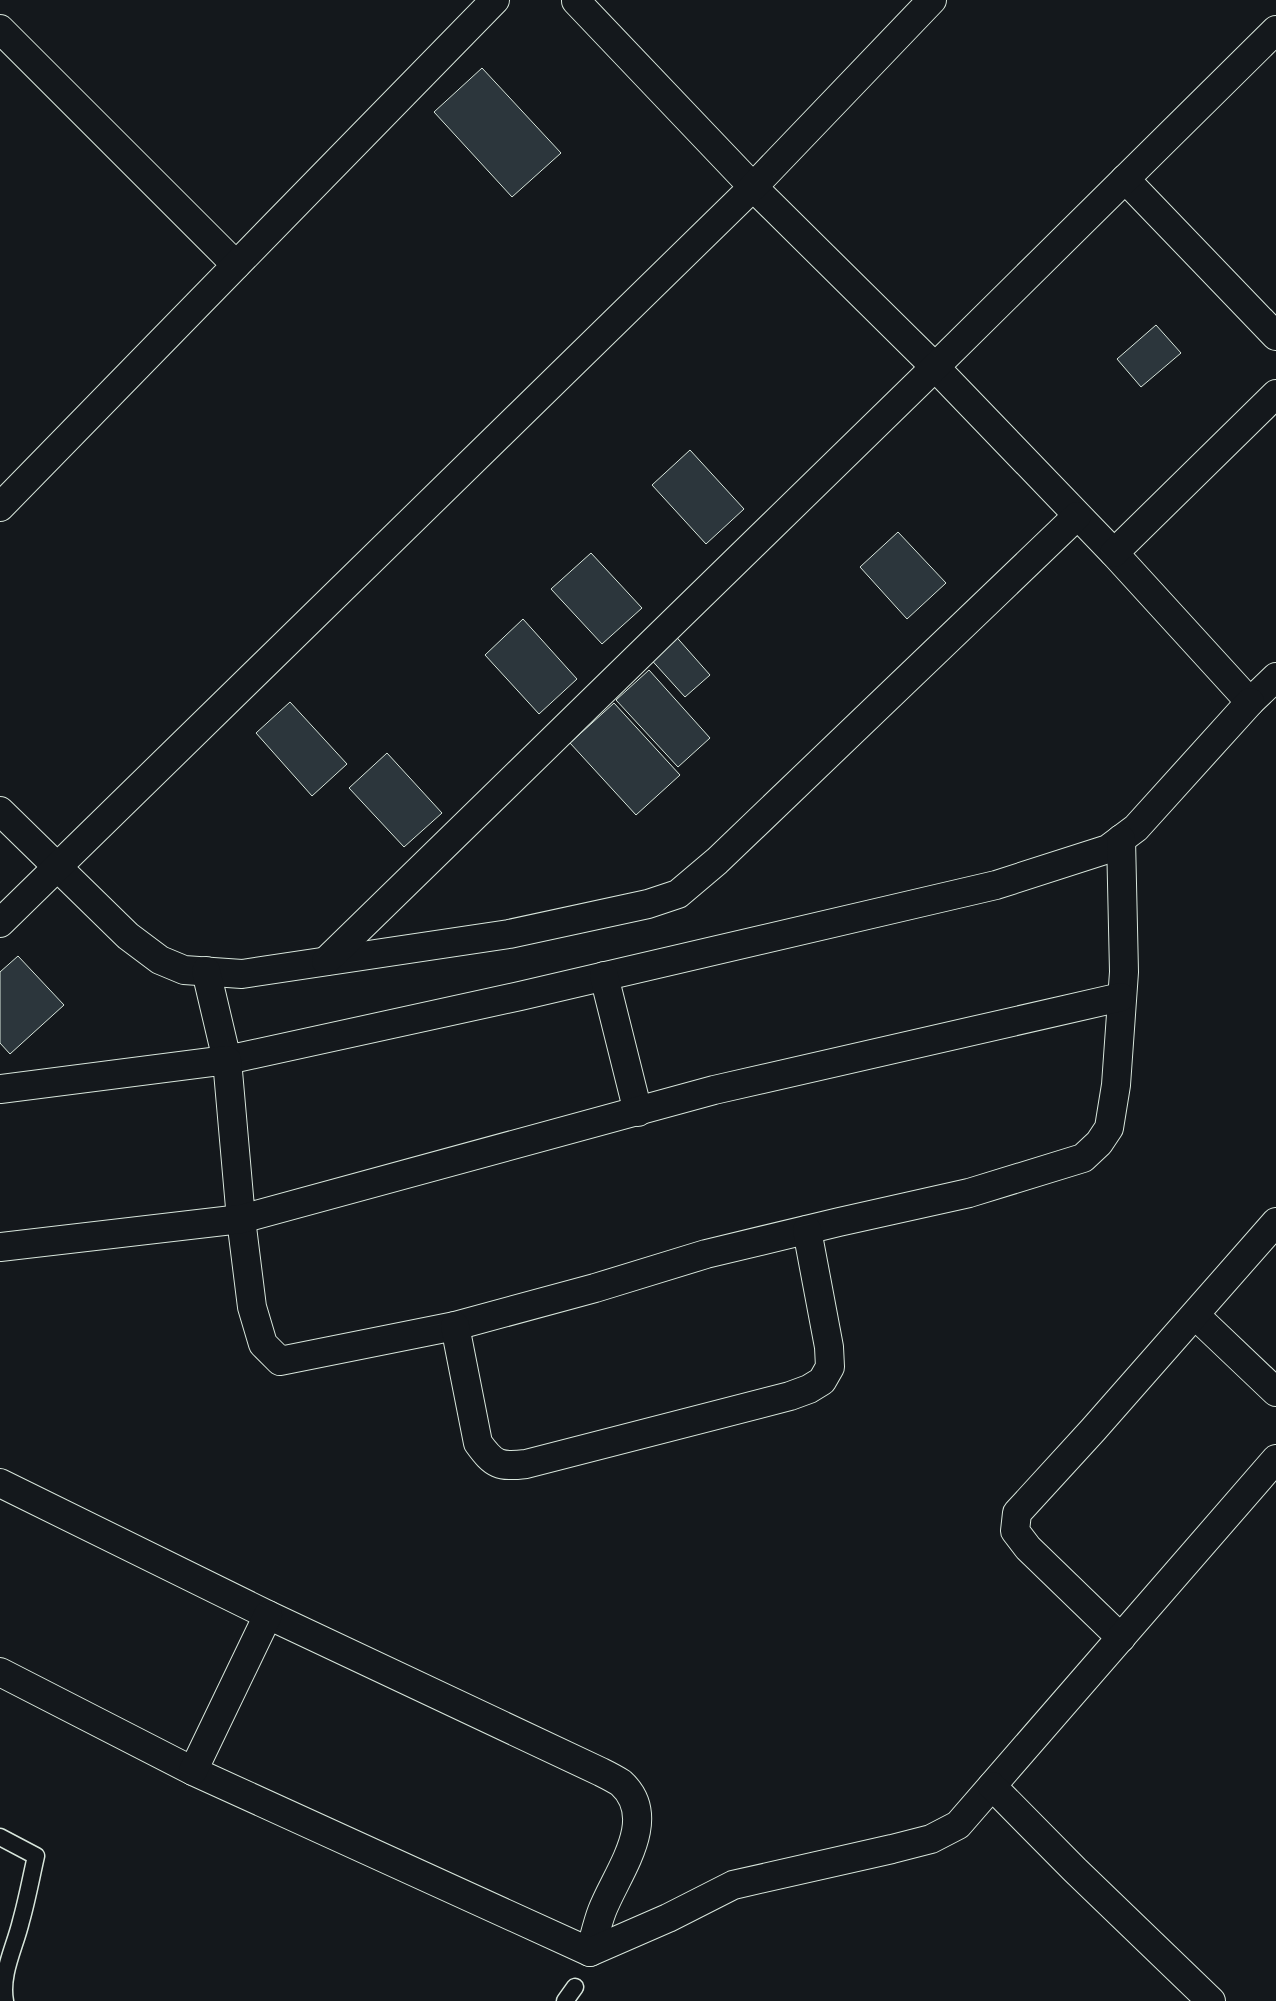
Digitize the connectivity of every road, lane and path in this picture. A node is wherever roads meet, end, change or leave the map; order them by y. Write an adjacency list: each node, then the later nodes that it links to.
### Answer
1 (495, 0): 8 (street)
2 (576, 0): 7 (street)
3 (932, 0): 7 (street)
4 (0, 29): 8 (street)
5 (1272, 44): 6 (street)
6 (1125, 179): 9 (street); 10 (street)
7 (752, 186): 10 (street); 19 (street)
8 (236, 265): 12 (street)
9 (1276, 336)
10 (935, 367): 13 (street); 21 (street)
11 (1276, 394): 14 (street)
12 (0, 506)
13 (1077, 516): 14 (street); 21 (street)
14 (1114, 553): 16 (street)
15 (1276, 677): 16 (street)
16 (1250, 702): 18 (street)
17 (0, 811): 19 (street)
18 (1121, 839): 23 (street); 24 (street)
19 (58, 869): 20 (street); 22 (street)
20 (0, 924)
21 (326, 961): 22 (street)
22 (206, 972): 25 (street)
23 (604, 976): 25 (street); 27 (street)
24 (1121, 997): 27 (street); 30 (street)
25 (227, 1060): 26 (street); 28 (street)
26 (0, 1089)
27 (638, 1112): 28 (street)
28 (241, 1219): 31 (street); 33 (street)
29 (1276, 1222): 32 (street)
30 (807, 1230): 33 (street); 33 (street)
31 (0, 1246)
32 (1195, 1315): 34 (street); 38 (street)
33 (455, 1326)
34 (1276, 1392)
35 (1276, 1459): 38 (street)
36 (0, 1483): 37 (street)
37 (268, 1615): 40 (street); 43 (street)
38 (1121, 1638): 41 (street)
39 (0, 1672): 40 (street)
40 (194, 1771): 43 (street)
41 (992, 1786): 43 (street); 47 (street)
42 (0, 1838): 45 (lane)
43 (590, 1952)
44 (575, 1987): 46 (lane)
45 (5, 2001)
46 (565, 2001)
47 (1212, 2001)

